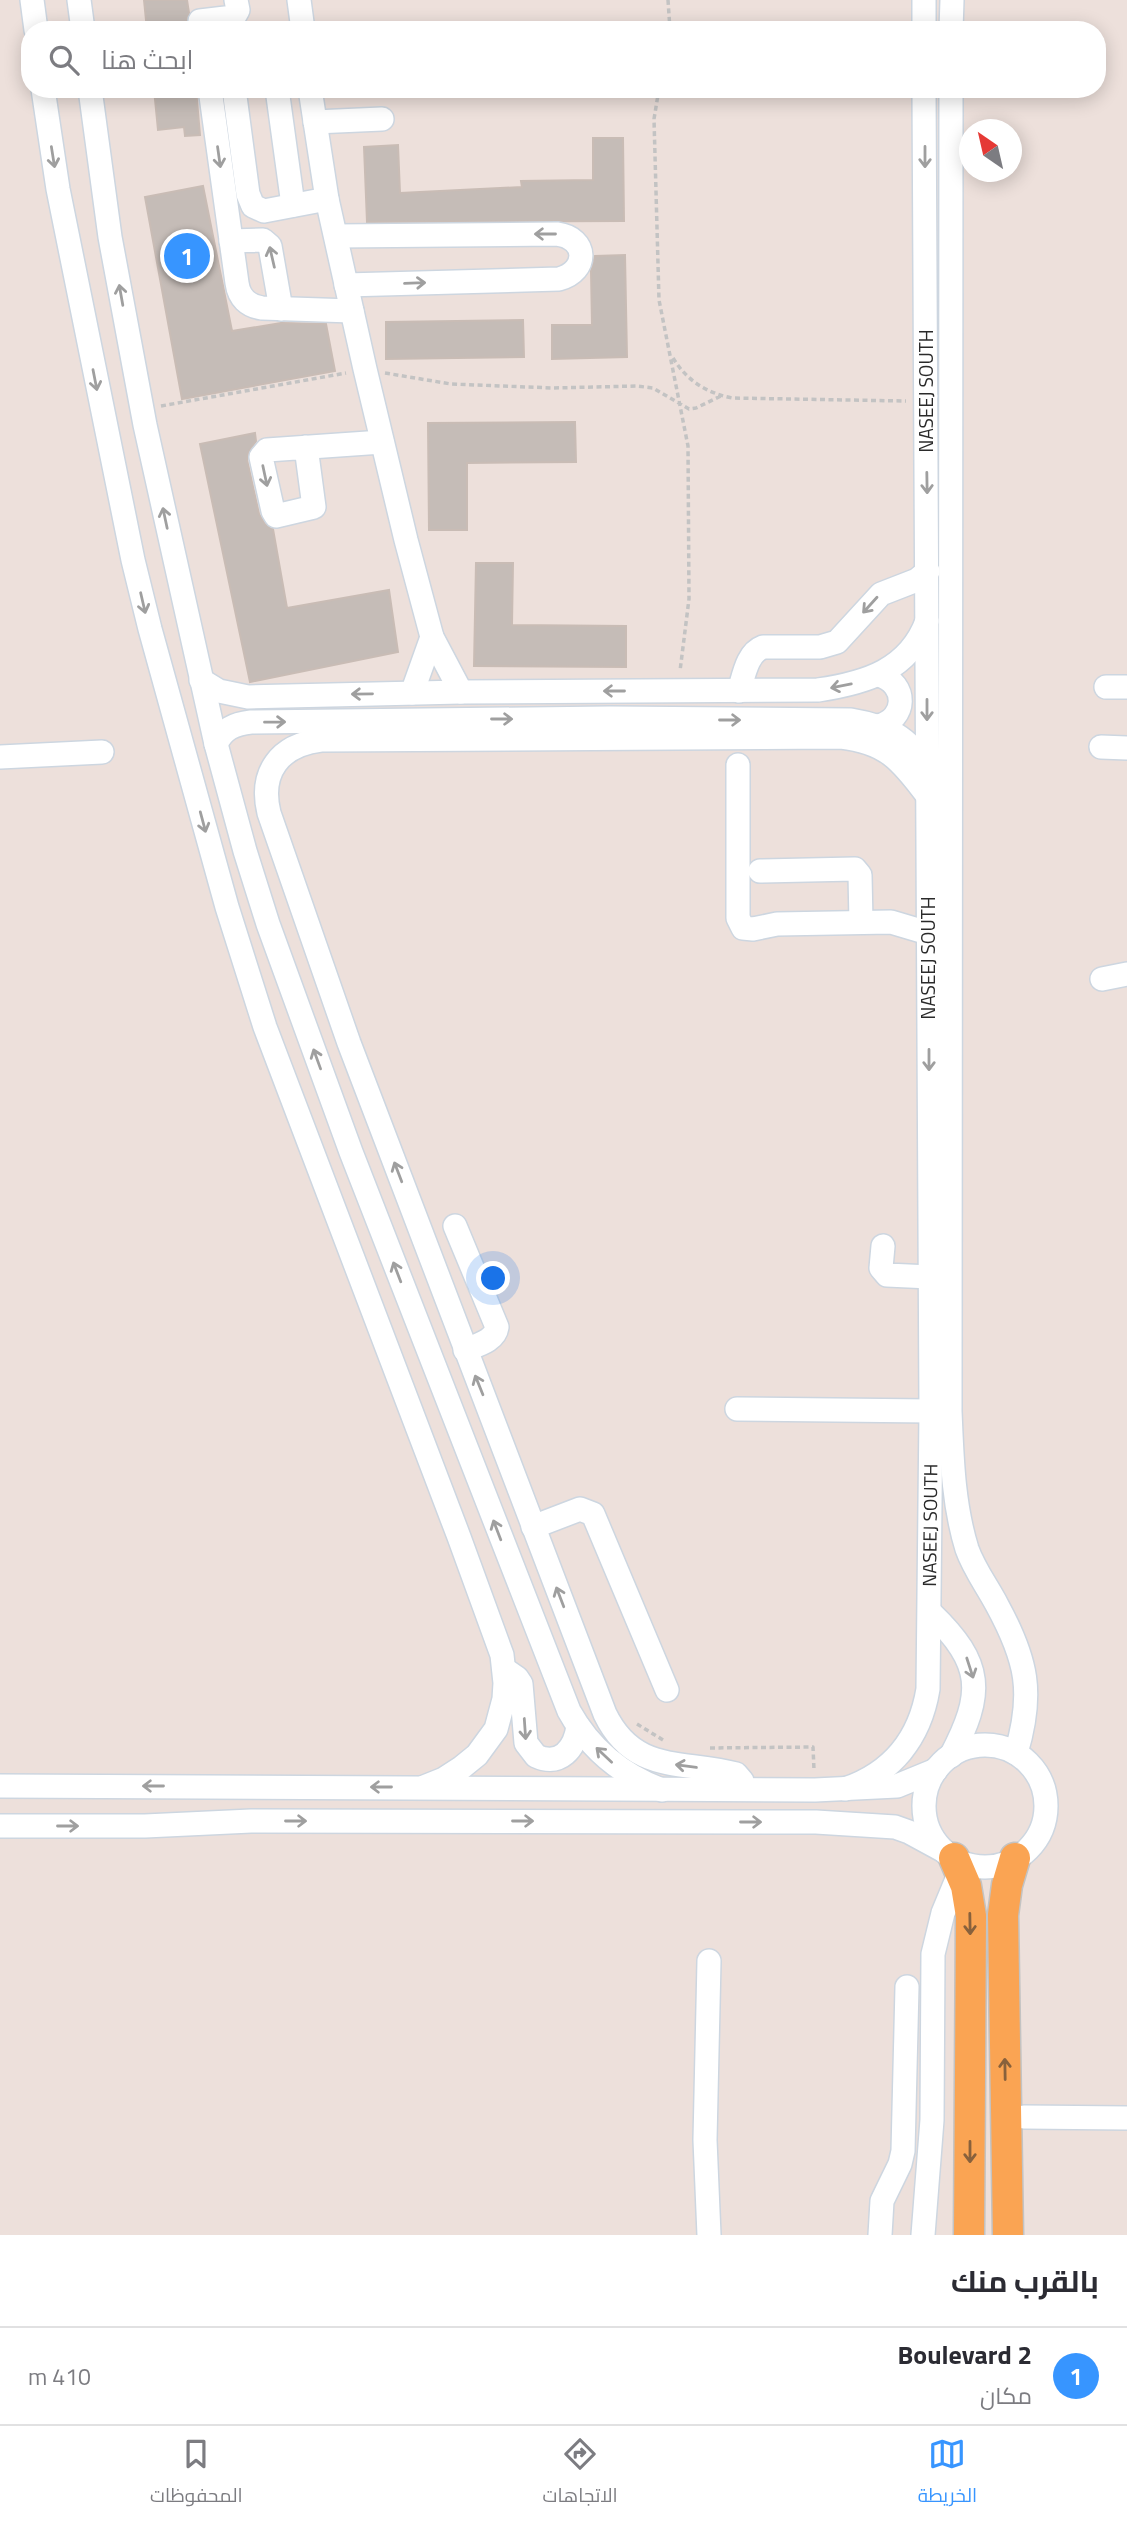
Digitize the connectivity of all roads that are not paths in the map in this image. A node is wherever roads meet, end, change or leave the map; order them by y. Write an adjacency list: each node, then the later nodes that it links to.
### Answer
1 (32, 0): 8 (street)
2 (79, 0): 9 (street)
3 (236, 0): 7 (street)
4 (299, 0): 10 (street)
5 (924, 0): 11 (street)
6 (952, 0): 12 (street)
7 (200, 17)
8 (35, 21)
9 (82, 21)
10 (302, 21)
11 (924, 21)
12 (951, 21)
13 (44, 98): 74 (street, one-way to 74)
14 (91, 98): 36 (street, one-way to 14)
15 (211, 98): 26 (street, one-way to 26)
16 (235, 98): 24 (street)
17 (278, 98): 24 (street)
18 (311, 98): 22 (street)
19 (924, 98): 32 (street, NASEEJ SOUTH, one-way to 32)
20 (951, 98): 77 (street)
21 (382, 119): 22 (street)
22 (315, 122): 23 (street)
23 (327, 198): 24 (street); 25 (street)
24 (293, 205)
25 (335, 236): 27 (street); 27 (street, one-way to 25)
26 (231, 241): 28 (street); 28 (street, one-way to 26)
27 (346, 285): 29 (street)
28 (281, 309): 29 (street)
29 (352, 311): 30 (street)
30 (382, 442): 31 (street); 34 (street)
31 (306, 446)
32 (928, 571): 33 (street, NASEEJ SOUTH); 37 (street, one-way to 37)
33 (928, 618): 35 (street); 53 (street, NASEEJ SOUTH, one-way to 53)
34 (432, 637): 38 (street); 39 (street)
35 (879, 675): 37 (street, one-way to 37); 44 (street)
36 (201, 680): 40 (street); 47 (street)
37 (739, 691): 38 (street, one-way to 38)
38 (461, 692): 39 (street)
39 (412, 693): 40 (street, one-way to 40)
40 (238, 696): 43 (street)
41 (610, 719): 42 (street, one-way to 41); 44 (street, one-way to 44); 46 (street)
42 (427, 720): 43 (street, one-way to 42); 45 (street)
43 (239, 723): 47 (street)
44 (878, 726): 53 (street)
45 (443, 739): 46 (street); 61 (street)
46 (581, 740): 54 (street)
47 (216, 744): 60 (street)
48 (1101, 747): 49 (street)
49 (1127, 748)
50 (102, 752): 51 (street)
51 (0, 757)
52 (738, 765): 56 (street)
53 (927, 769): 54 (street, NASEEJ SOUTH)
54 (927, 794): 57 (street, NASEEJ SOUTH)
55 (760, 871): 56 (street)
56 (861, 922): 57 (street)
57 (928, 933): 65 (street, NASEEJ SOUTH, one-way to 65)
58 (1127, 974): 59 (street)
59 (1102, 979)
60 (296, 1000): 61 (street); 66 (street, one-way to 60)
61 (349, 1043): 64 (street, one-way to 61)
62 (455, 1226): 67 (street)
63 (883, 1246): 65 (street)
64 (433, 1266): 66 (street); 67 (street)
65 (930, 1277): 69 (street, NASEEJ SOUTH)
66 (415, 1317): 70 (street)
67 (465, 1350): 71 (street, one-way to 67)
68 (737, 1409): 69 (street)
69 (931, 1411): 73 (street, NASEEJ SOUTH)
70 (455, 1420): 71 (street); 76 (street, one-way to 70)
71 (506, 1454): 72 (street)
72 (533, 1527): 75 (street); 82 (street, one-way to 72)
73 (931, 1613): 78 (street, one-way to 78); 83 (street, NASEEJ SOUTH)
74 (504, 1669): 76 (street, one-way to 76); 81 (street)
75 (667, 1690)
76 (578, 1726): 84 (street, one-way to 76)
77 (1016, 1753): 78 (street); 87 (street)
78 (943, 1763): 83 (street); 88 (street)
79 (0, 1786): 80 (street, one-way to 79)
80 (252, 1786): 81 (street, one-way to 80); 85 (street)
81 (424, 1787): 84 (street)
82 (744, 1789): 83 (street); 84 (street)
83 (845, 1789)
84 (662, 1790)
85 (251, 1821): 86 (street, one-way to 85); 88 (street, one-way to 88)
86 (0, 1826)
87 (1015, 1858): 88 (street); 97 (main road, one-way to 87)
88 (953, 1861): 95 (street); 96 (main road, one-way to 96)
89 (709, 1961): 93 (street)
90 (907, 1987): 94 (street)
91 (1024, 2117): 92 (street)
92 (1127, 2118)
93 (709, 2235)
94 (880, 2235)
95 (923, 2235)
96 (969, 2235)
97 (1008, 2235)

